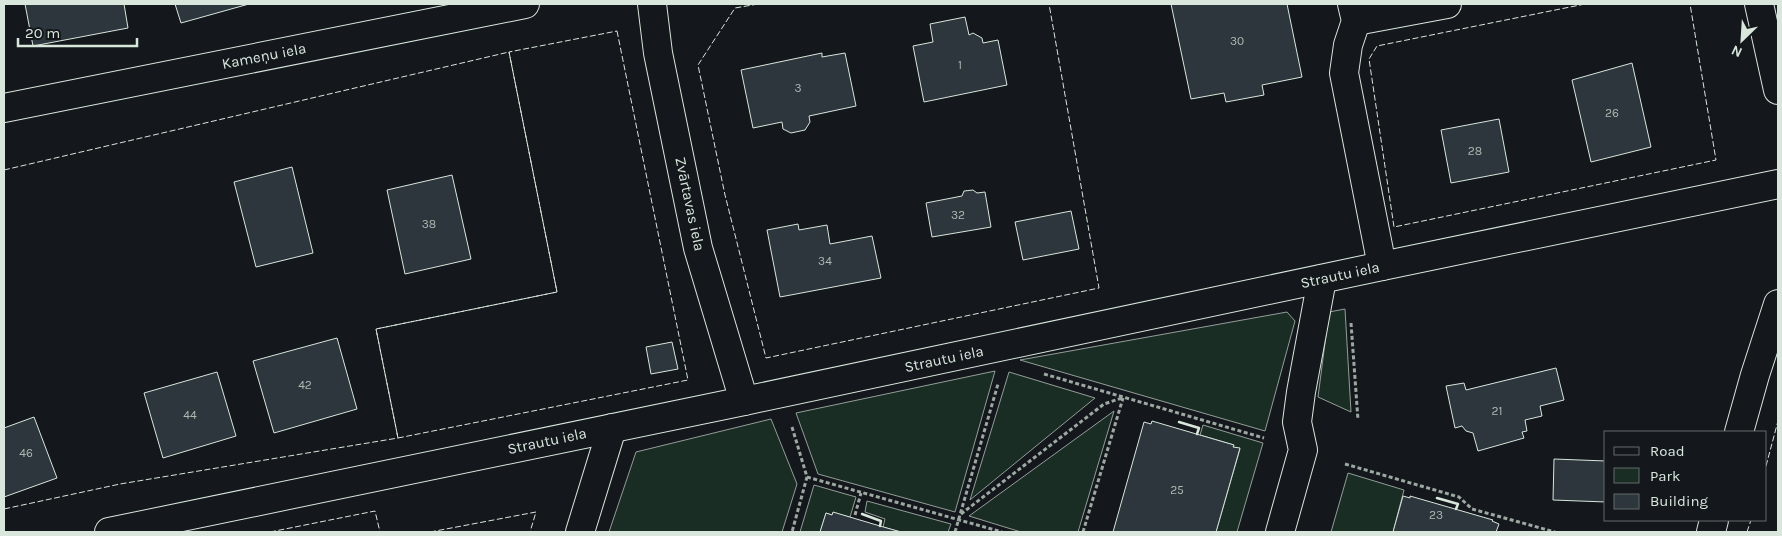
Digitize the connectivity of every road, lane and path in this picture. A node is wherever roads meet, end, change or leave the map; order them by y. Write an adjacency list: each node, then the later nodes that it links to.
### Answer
1 (525, 4): 7 (street, Kameņu iela)
2 (652, 4): 16 (street, Zvārtavas iela)
3 (1447, 4): 5 (street)
4 (1759, 4): 6 (street)
5 (1354, 12): 9 (street)
6 (1778, 90)
7 (4, 108)
8 (1778, 184): 9 (street, Strautu iela)
9 (1382, 266): 10 (street, Strautu iela)
10 (1335, 276): 12 (street, Strautu iela); 17 (path); 34 (street)
11 (1778, 304): 19 (street)
12 (1008, 345): 14 (street, Strautu iela); 24 (path)
13 (1041, 373): 15 (path)
14 (781, 393): 16 (street, Strautu iela); 22 (path)
15 (1124, 398): 20 (path); 24 (path); 33 (path)
16 (744, 401): 18 (street, Strautu iela)
17 (1358, 420)
18 (612, 428): 28 (street, Strautu iela); 29 (street)
19 (1739, 431)
20 (1269, 440)
21 (1345, 464): 27 (path)
22 (808, 477): 23 (path); 30 (path)
23 (861, 493): 25 (path); 26 (path)
24 (961, 514): 26 (path)
25 (854, 515)
26 (959, 520): 31 (path); 32 (path)
27 (1544, 531): 35 (path)
28 (109, 532)
29 (580, 532)
30 (792, 532)
31 (955, 532)
32 (1002, 532)
33 (1083, 532)
34 (1280, 532)
35 (1555, 532)

